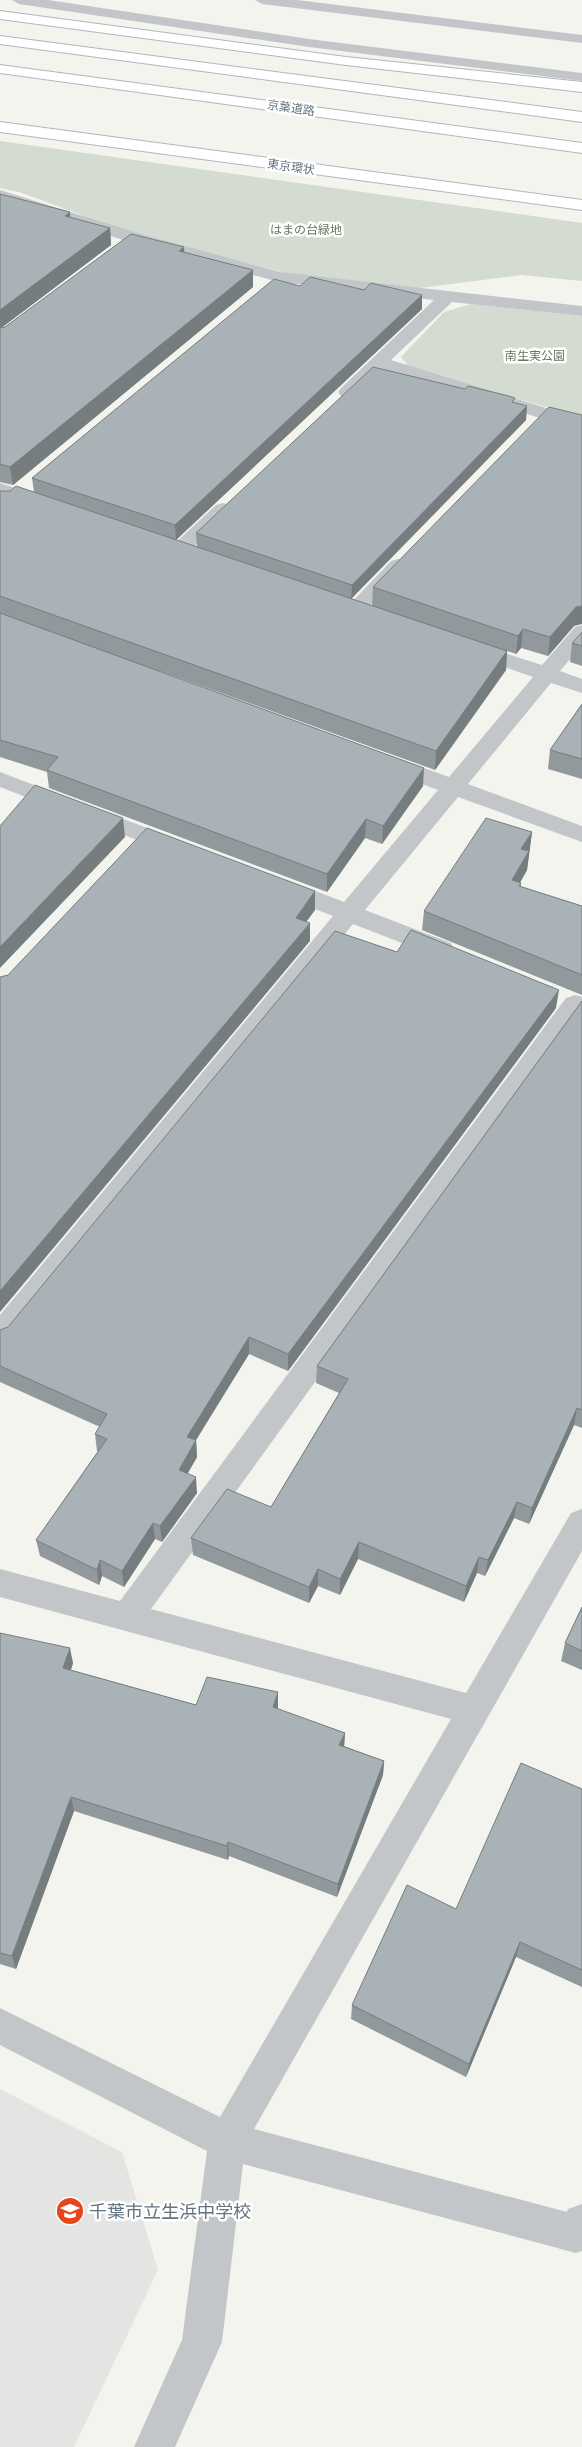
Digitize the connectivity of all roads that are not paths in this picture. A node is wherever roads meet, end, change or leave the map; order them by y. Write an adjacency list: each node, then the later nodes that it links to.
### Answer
1 (19, 0): 9 (street)
2 (262, 0): 5 (street)
3 (384, 0): 5 (street)
4 (0, 14): 10 (highway)
5 (372, 14): 6 (street)
6 (582, 39)
7 (0, 40): 11 (highway, 京葉道路)
8 (0, 69): 13 (highway, 京葉道路)
9 (582, 77)
10 (582, 88)
11 (582, 117)
12 (0, 127): 15 (highway, 東京環状)
13 (582, 148)
14 (2, 198): 16 (street)
15 (582, 205)
16 (135, 238): 17 (street); 18 (street)
17 (119, 250)
18 (278, 276): 19 (street); 20 (street)
19 (264, 289)
20 (447, 297): 21 (street); 22 (street)
21 (582, 311)
22 (379, 362): 23 (street); 24 (street)
23 (336, 402)
24 (582, 424)
25 (16, 489): 27 (street); 28 (street)
26 (236, 496): 29 (street)
27 (0, 508)
28 (61, 510)
29 (180, 550)
30 (410, 553): 31 (street)
31 (356, 609)
32 (582, 632): 34 (street)
33 (456, 643): 34 (street)
34 (547, 674): 35 (street); 38 (street)
35 (582, 686)
36 (370, 756): 38 (street)
37 (0, 779): 40 (street)
38 (454, 787): 39 (street); 42 (street)
39 (582, 834)
40 (198, 855)
41 (260, 879): 42 (street)
42 (350, 912): 43 (street); 45 (street)
43 (458, 956)
44 (571, 1002): 48 (street)
45 (0, 1335)
46 (582, 1522): 49 (street)
47 (0, 1583): 48 (street)
48 (128, 1616): 49 (street)
49 (474, 1710): 51 (street)
50 (0, 2026): 51 (street)
51 (227, 2141): 52 (street); 53 (street)
52 (582, 2224)
53 (154, 2447)

